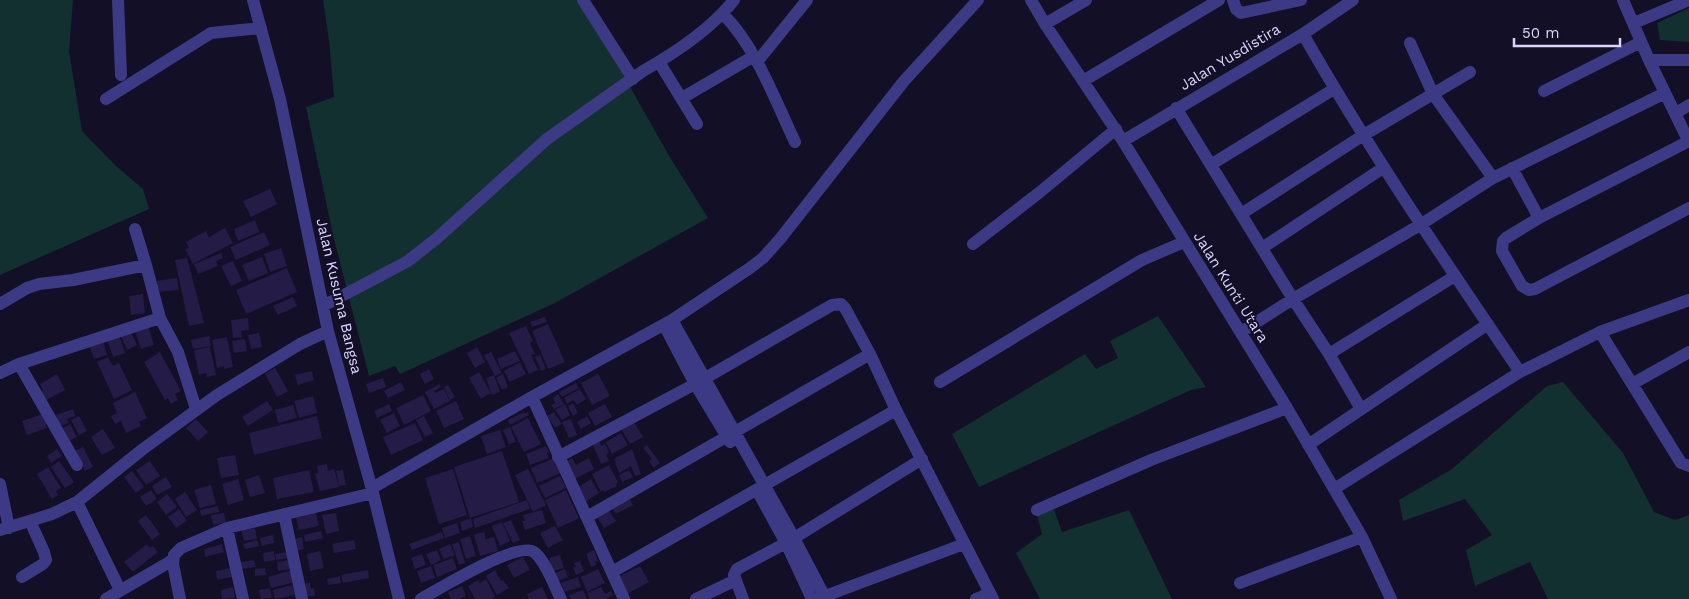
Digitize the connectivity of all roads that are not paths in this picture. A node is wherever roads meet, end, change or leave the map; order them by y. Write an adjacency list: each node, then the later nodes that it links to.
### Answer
1 (118, 0): 27 (street)
2 (252, 0): 18 (street, Jalan Kusuma Bangsa)
3 (583, 0): 28 (street)
4 (734, 0): 15 (street)
5 (807, 0): 22 (street)
6 (978, 0): 64 (street)
7 (1031, 0): 17 (street, Jalan Kunti Utara)
8 (1086, 0): 17 (street)
9 (1219, 0): 29 (street)
10 (1232, 0): 11 (street)
11 (1301, 0)
12 (1353, 0): 19 (street, Jalan Yusdistira)
13 (1623, 0): 16 (street)
14 (1689, 0): 16 (street)
15 (723, 14): 22 (street); 25 (street)
16 (1634, 23): 20 (street)
17 (1045, 24): 29 (street, Jalan Kunti Utara)
18 (261, 28): 35 (street); 62 (street, Jalan Kusuma Bangsa)
19 (1302, 34): 30 (street); 37 (street, Jalan Yusdistira)
20 (1641, 42): 23 (street); 31 (street)
21 (1410, 43): 33 (street)
22 (755, 59): 34 (street); 44 (street)
23 (1649, 60): 24 (street); 32 (street)
24 (1689, 60)
25 (659, 62): 28 (street); 34 (street)
26 (1470, 72): 33 (street)
27 (121, 75)
28 (632, 79): 62 (street)
29 (1083, 81): 40 (street, Jalan Kunti Utara)
30 (1334, 89): 41 (street); 45 (street)
31 (1544, 91)
32 (1665, 93): 38 (street); 47 (street)
33 (1433, 94): 41 (street); 48 (street)
34 (682, 98): 39 (street)
35 (106, 99)
36 (1689, 106): 38 (street)
37 (1176, 108): 42 (street, Jalan Yusdistira); 45 (street)
38 (1676, 113): 43 (street)
39 (697, 124)
40 (1116, 129): 42 (street, Jalan Kunti Utara); 55 (street)
41 (1362, 136): 46 (street); 50 (street)
42 (1123, 141): 54 (street, Jalan Kunti Utara)
43 (1689, 141): 51 (street)
44 (795, 142)
45 (1212, 164): 50 (street)
46 (1383, 168): 52 (street); 56 (street)
47 (1512, 168): 48 (street); 51 (street)
48 (1492, 178): 52 (street)
49 (1689, 208): 51 (street)
50 (1241, 214): 56 (street)
51 (1538, 218)
52 (1420, 224): 58 (street); 59 (street)
53 (135, 229): 57 (street)
54 (1184, 242): 67 (street, Jalan Kunti Utara); 76 (street)
55 (972, 244)
56 (1262, 248): 59 (street)
57 (146, 265): 61 (street); 63 (street)
58 (1455, 276): 65 (street); 71 (street)
59 (1293, 299): 67 (street); 71 (street)
60 (1689, 300): 68 (street)
61 (0, 304)
62 (323, 306): 66 (street, Jalan Kusuma Bangsa)
63 (160, 318): 72 (street); 80 (street)
64 (668, 322): 75 (street); 78 (street)
65 (1488, 324): 73 (street); 81 (street)
66 (328, 331): 80 (street); 92 (street, Jalan Kusuma Bangsa)
67 (1241, 332): 79 (street, Jalan Kunti Utara)
68 (1600, 332): 73 (street); 77 (street)
69 (1689, 352): 77 (street)
70 (870, 354): 75 (street); 82 (street); 83 (street)
71 (1329, 354): 81 (street)
72 (19, 364): 74 (street); 87 (street)
73 (1520, 372): 91 (street)
74 (0, 373)
75 (700, 381): 83 (street); 85 (street)
76 (940, 382)
77 (1632, 384): 88 (street)
78 (532, 397): 85 (street); 92 (street)
79 (1287, 408): 84 (street, Jalan Kunti Utara); 94 (street)
80 (196, 409): 93 (street)
81 (1361, 409): 84 (street)
82 (896, 410): 86 (street); 90 (street)
83 (730, 434): 90 (street); 96 (street)
84 (1308, 445): 91 (street, Jalan Kunti Utara)
85 (558, 457): 96 (street)
86 (922, 459): 101 (street); 102 (street)
87 (77, 465)
88 (1689, 466)
89 (0, 484): 99 (street)
90 (760, 487): 101 (street); 104 (street)
91 (1334, 489): 100 (street, Jalan Kunti Utara)
92 (373, 490): 95 (street); 115 (street, Jalan Kusuma Bangsa)
93 (78, 502): 97 (street); 108 (street)
94 (1036, 510)
95 (284, 514): 98 (street); 114 (street)
96 (587, 517): 104 (street)
97 (30, 522): 99 (street); 105 (street)
98 (228, 528): 103 (street); 113 (street)
99 (4, 529)
100 (1362, 537): 107 (street); 122 (street, Jalan Kunti Utara)
101 (790, 540): 106 (street); 110 (street)
102 (964, 544): 109 (street); 110 (street)
103 (173, 560): 108 (street); 112 (street)
104 (612, 572): 118 (street)
105 (22, 577)
106 (736, 580): 119 (street); 120 (street)
107 (1240, 583)
108 (120, 590): 111 (street)
109 (992, 596): 121 (street)
110 (820, 598)
111 (106, 599)
112 (180, 599)
113 (243, 599)
114 (302, 599)
115 (399, 599)
116 (421, 599): 117 (street)
117 (561, 599)
118 (624, 599)
119 (696, 599)
120 (743, 599)
121 (976, 599)
122 (1391, 599)

